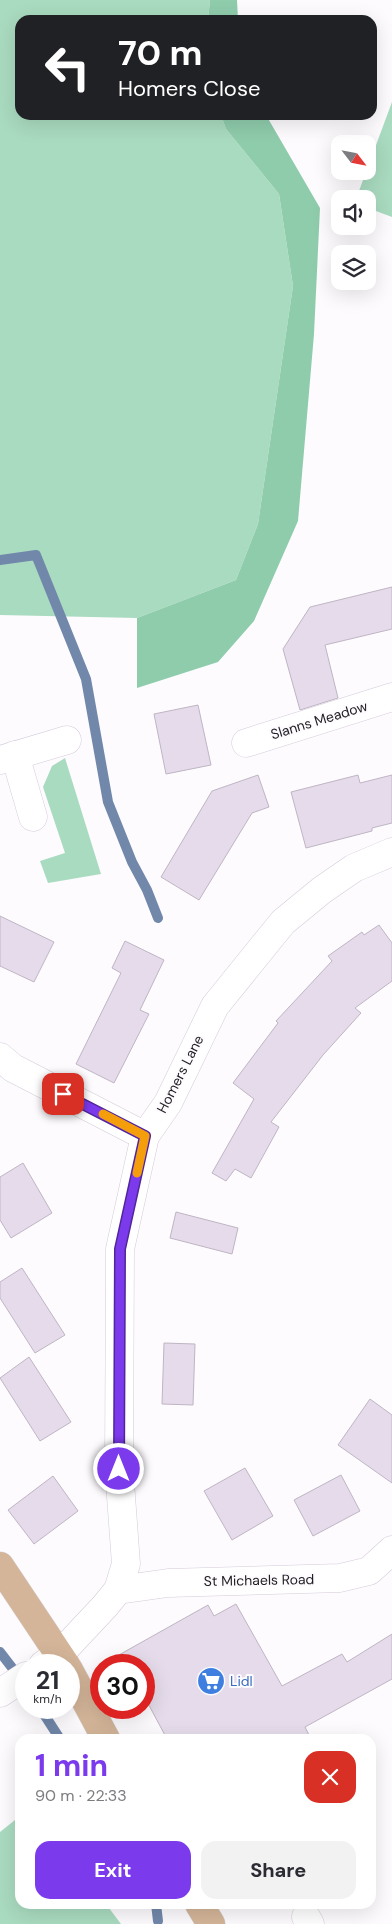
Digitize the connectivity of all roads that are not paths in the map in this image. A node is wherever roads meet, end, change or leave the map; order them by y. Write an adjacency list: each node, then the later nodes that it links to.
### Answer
1 (392, 698): 3 (street, Slanns Meadow)
2 (66, 740): 4 (street)
3 (246, 743)
4 (8, 758): 5 (street)
5 (33, 817)
6 (392, 852): 8 (street, Homers Lane)
7 (0, 1056): 8 (street)
8 (145, 1136): 11 (street, Homers Lane)
9 (392, 1550): 11 (street, St Michaels Road)
10 (0, 1566): 12 (main road)
11 (118, 1590): 13 (street, Homers Lane)
12 (54, 1654)
13 (66, 1654)
14 (15, 1683): 15 (street)
15 (0, 1693)
16 (80, 1697): 17 (main road)
17 (103, 1734)
18 (203, 1909): 19 (main road)
19 (211, 1924)

